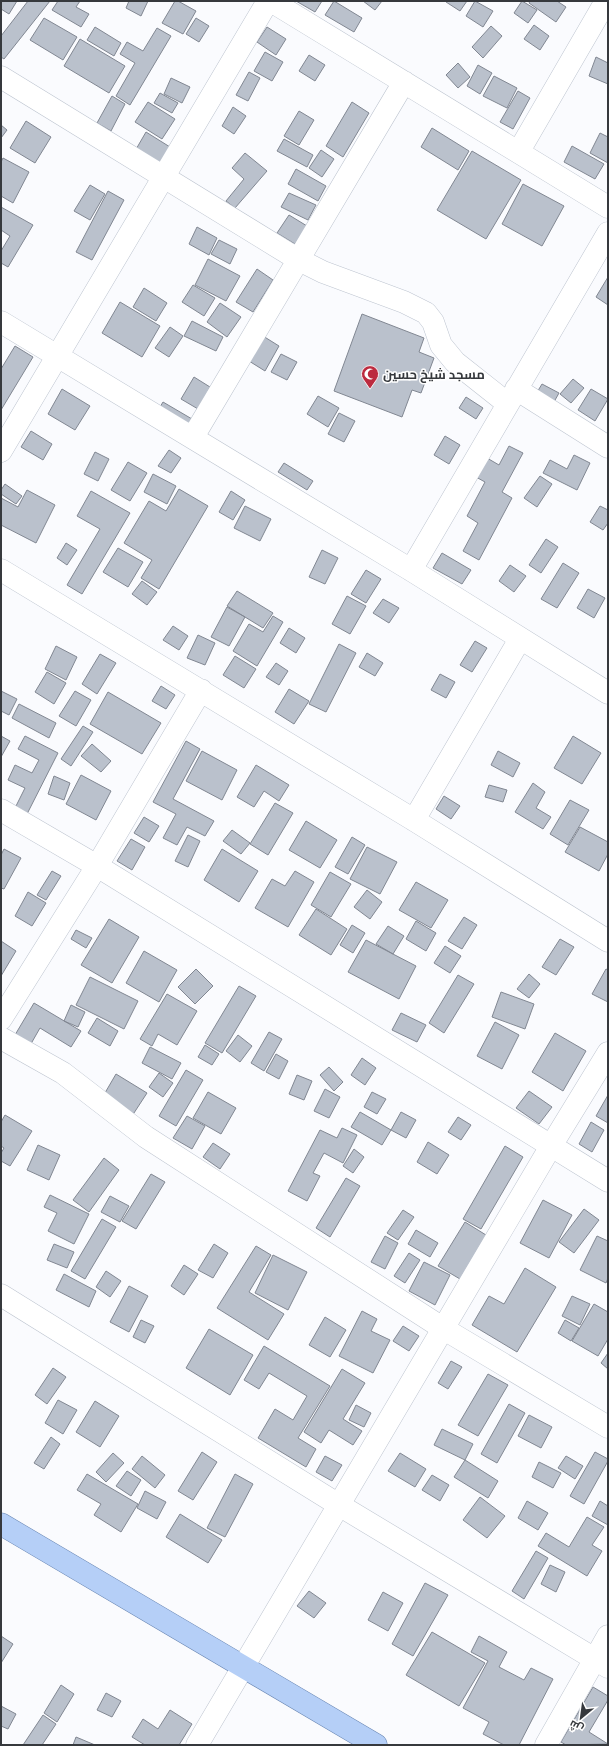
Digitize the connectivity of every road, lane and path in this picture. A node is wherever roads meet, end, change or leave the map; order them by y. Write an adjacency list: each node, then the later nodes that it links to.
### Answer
1 (269, 1): 4 (street); 6 (street)
2 (606, 1): 5 (street)
3 (1, 77): 6 (street)
4 (404, 82): 5 (street); 9 (street)
5 (518, 151): 7 (street)
6 (164, 176): 9 (street); 11 (street)
7 (608, 207)
8 (608, 233): 12 (street)
9 (299, 260): 12 (street); 13 (street)
10 (1, 322): 11 (street)
11 (57, 355): 13 (street); 15 (street)
12 (512, 396): 14 (street); 17 (street)
13 (193, 437): 17 (street)
14 (608, 447)
15 (1, 451)
16 (1, 570): 19 (street)
17 (411, 570): 18 (street)
18 (520, 639): 20 (street); 22 (street)
19 (201, 690): 22 (street); 23 (street)
20 (608, 693)
21 (1, 810): 23 (street)
22 (414, 820): 24 (street)
23 (97, 866): 25 (street); 28 (street)
24 (608, 941)
25 (1, 1020)
26 (1, 1038): 31 (street)
27 (608, 1053): 28 (street)
28 (551, 1146): 29 (street); 31 (street)
29 (608, 1181)
30 (1, 1295): 33 (street)
31 (444, 1328): 32 (street); 33 (street)
32 (608, 1427)
33 (339, 1505): 36 (street); 37 (street)
34 (1, 1524): 37 (main road)
35 (608, 1636): 36 (street)
36 (601, 1663): 40 (street)
37 (243, 1667): 38 (street); 39 (main road)
38 (197, 1745)
39 (376, 1745)
40 (546, 1745)

